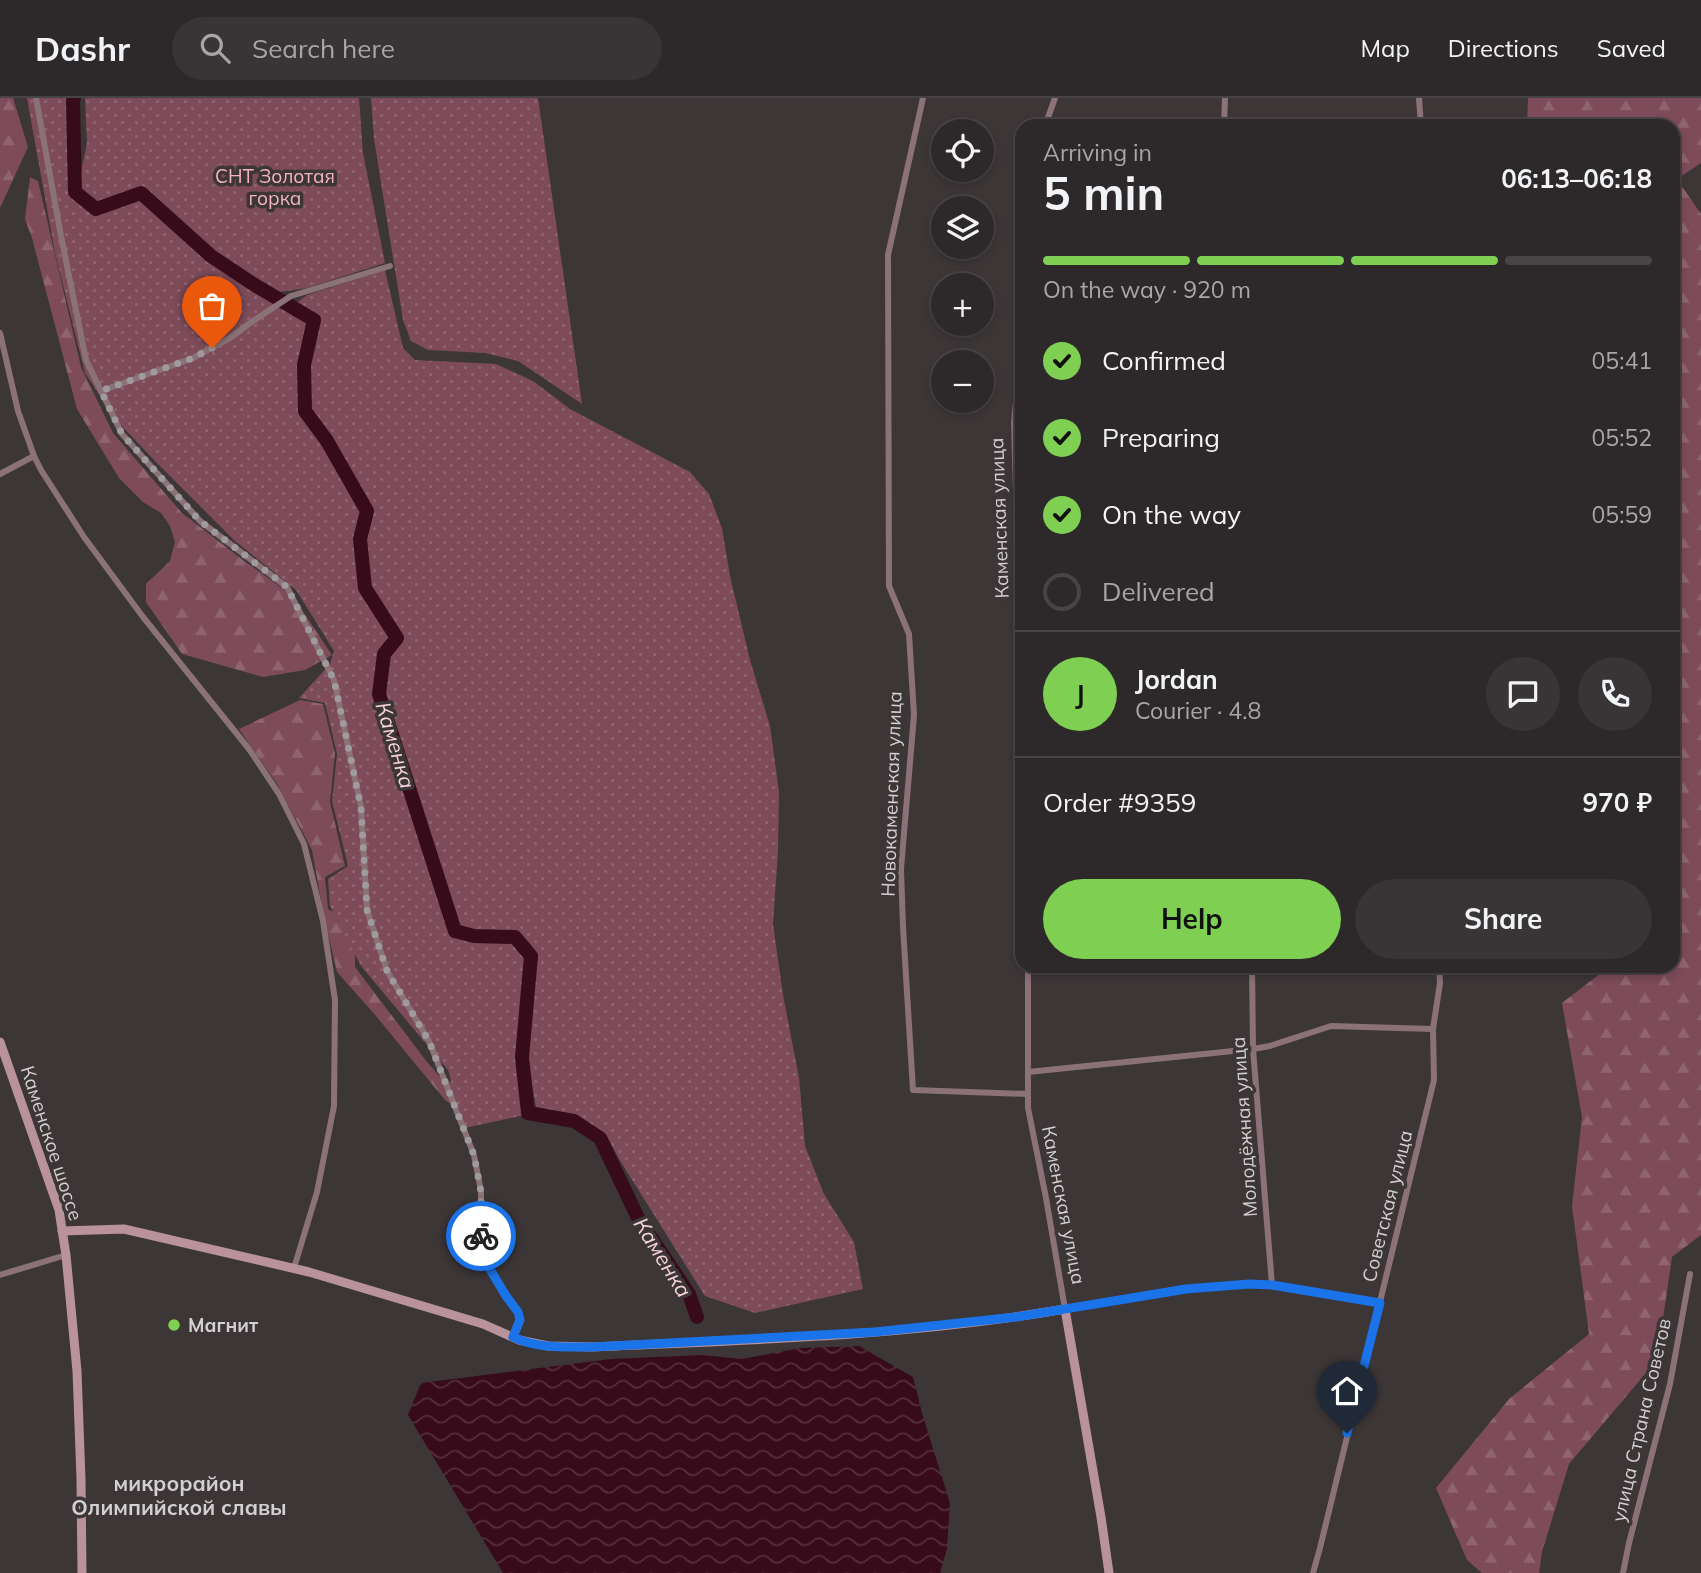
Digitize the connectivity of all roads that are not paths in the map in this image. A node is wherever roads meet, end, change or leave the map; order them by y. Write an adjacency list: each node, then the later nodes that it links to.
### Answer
1 (36, 98): 11 (street)
2 (923, 98): 23 (street, Новокаменская улица)
3 (1055, 98): 6 (street)
4 (1226, 98): 7 (street)
5 (1419, 98): 8 (street)
6 (1048, 119)
7 (1224, 119)
8 (1420, 119)
9 (390, 265): 11 (street)
10 (0, 333): 13 (street)
11 (101, 391): 32 (street)
12 (1015, 412): 14 (street, Каменская улица)
13 (34, 456): 15 (street); 26 (street)
14 (1015, 458)
15 (0, 474)
16 (1028, 973): 22 (street, Каменская улица)
17 (1252, 973): 21 (street, Молодёжная улица)
18 (1439, 973): 19 (street, Советская улица)
19 (1433, 1029): 21 (street); 30 (street, Советская улица)
20 (0, 1042): 24 (street, Каменское шоссе)
21 (1253, 1049): 22 (street); 29 (street, Молодёжная улица)
22 (1028, 1072): 23 (street, Каменская улица)
23 (1028, 1094): 31 (street, Каменская улица)
24 (62, 1231): 25 (street, Каменское шоссе); 26 (street)
25 (66, 1255): 28 (street); 33 (street, Каменское шоссе)
26 (294, 1268): 32 (street)
27 (1690, 1274): 36 (street, улица Страна Советов)
28 (0, 1275)
29 (1272, 1285): 30 (street); 31 (street)
30 (1380, 1303): 35 (street, Советская улица)
31 (1065, 1309): 32 (street); 34 (street, Каменская улица)
32 (513, 1337)
33 (82, 1573)
34 (1109, 1573)
35 (1313, 1573)
36 (1623, 1573)

